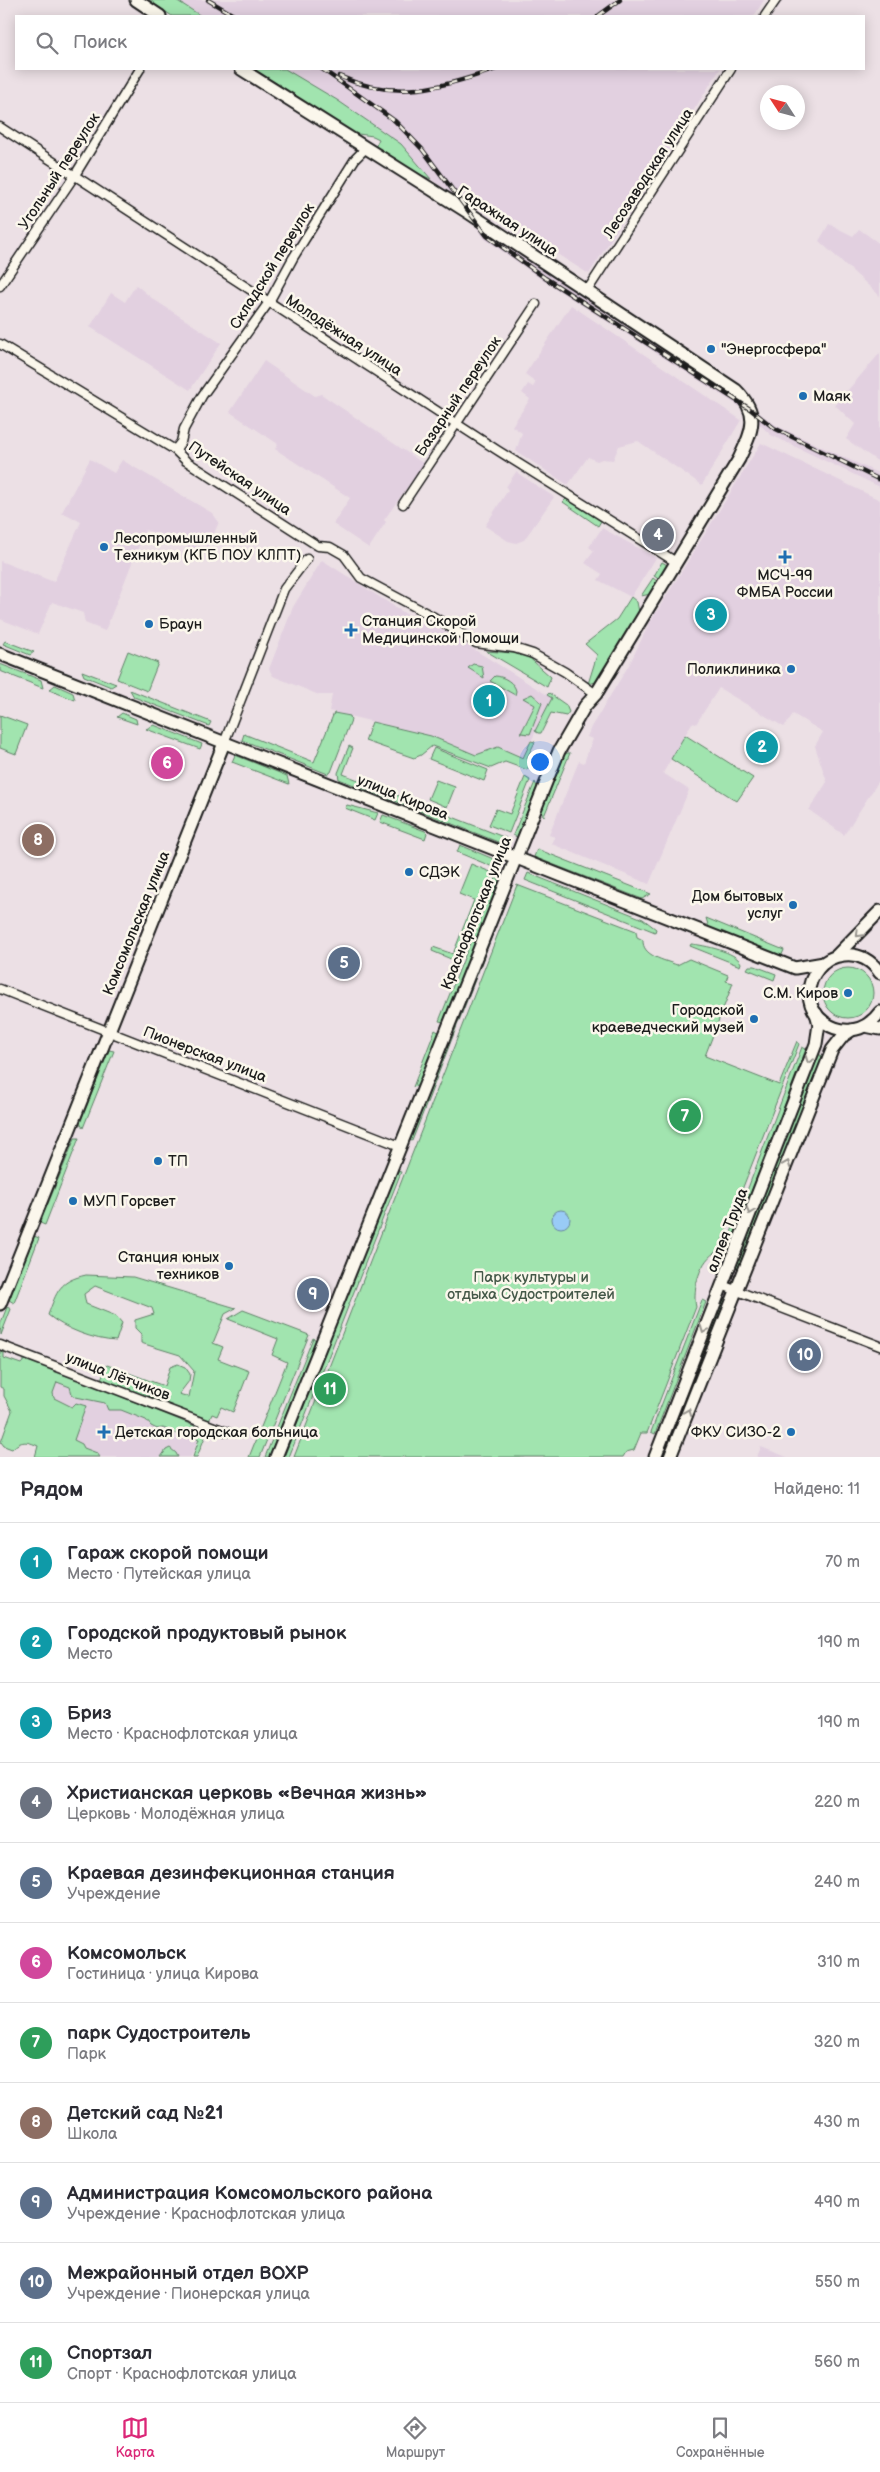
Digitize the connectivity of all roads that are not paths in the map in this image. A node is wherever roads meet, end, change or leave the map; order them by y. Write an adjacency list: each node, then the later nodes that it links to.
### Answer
1 (136, 0): 3 (street)
2 (776, 0): 4 (street)
3 (158, 15)
4 (766, 15)
5 (139, 70): 10 (street, Угольный переулок)
6 (243, 70): 9 (street, Гаражная улица)
7 (730, 70): 12 (street, Лесозаводская улица)
8 (0, 127): 10 (street, Молодёжная улица)
9 (364, 149): 12 (street, Гаражная улица); 13 (street, Складской переулок)
10 (75, 175): 11 (street, Угольный переулок); 13 (street, Молодёжная улица)
11 (0, 286)
12 (588, 291): 16 (street, Гаражная улица)
13 (269, 302): 17 (street, Молодёжная улица); 18 (street, Складской переулок)
14 (536, 304): 17 (street, Базарный переулок)
15 (0, 344): 18 (street, Путейская улица)
16 (750, 408): 21 (street, Краснофлотская улица)
17 (455, 422): 19 (street, Базарный переулок); 21 (street, Молодёжная улица)
18 (176, 450): 23 (street, Путейская улица)
19 (403, 504)
20 (307, 559): 24 (street, Комсомольская улица)
21 (676, 562): 23 (street, Краснофлотская улица)
22 (0, 654): 24 (street, улица Кирова)
23 (596, 694): 25 (street, Краснофлотская улица)
24 (224, 743): 25 (street, улица Кирова); 38 (street, Комсомольская улица)
25 (514, 857): 29 (street, улица Кирова); 39 (street, Краснофлотская улица)
26 (880, 911): 27 (street, one-way to 27)
27 (836, 956): 28 (street); 30 (street)
28 (824, 963): 29 (street); 32 (street)
29 (795, 968): 32 (street)
30 (880, 973)
31 (0, 989): 38 (street, Пионерская улица)
32 (810, 994): 34 (street, аллея Труда)
33 (880, 1012): 35 (street)
34 (816, 1013): 37 (street); 40 (street, аллея Труда, one-way to 40)
35 (865, 1026): 36 (street); 37 (street)
36 (880, 1028)
37 (852, 1030): 41 (street, аллея Труда, one-way to 37)
38 (109, 1032): 39 (street, Пионерская улица); 42 (street, Комсомольская улица)
39 (400, 1146): 46 (street, Краснофлотская улица)
40 (722, 1285): 41 (street); 47 (street, аллея Труда, one-way to 47)
41 (736, 1291): 44 (street); 48 (street, аллея Труда, one-way to 41)
42 (0, 1304)
43 (0, 1345): 45 (street, улица Лётчиков)
44 (880, 1346)
45 (227, 1432)
46 (276, 1457)
47 (655, 1457)
48 (670, 1457)

